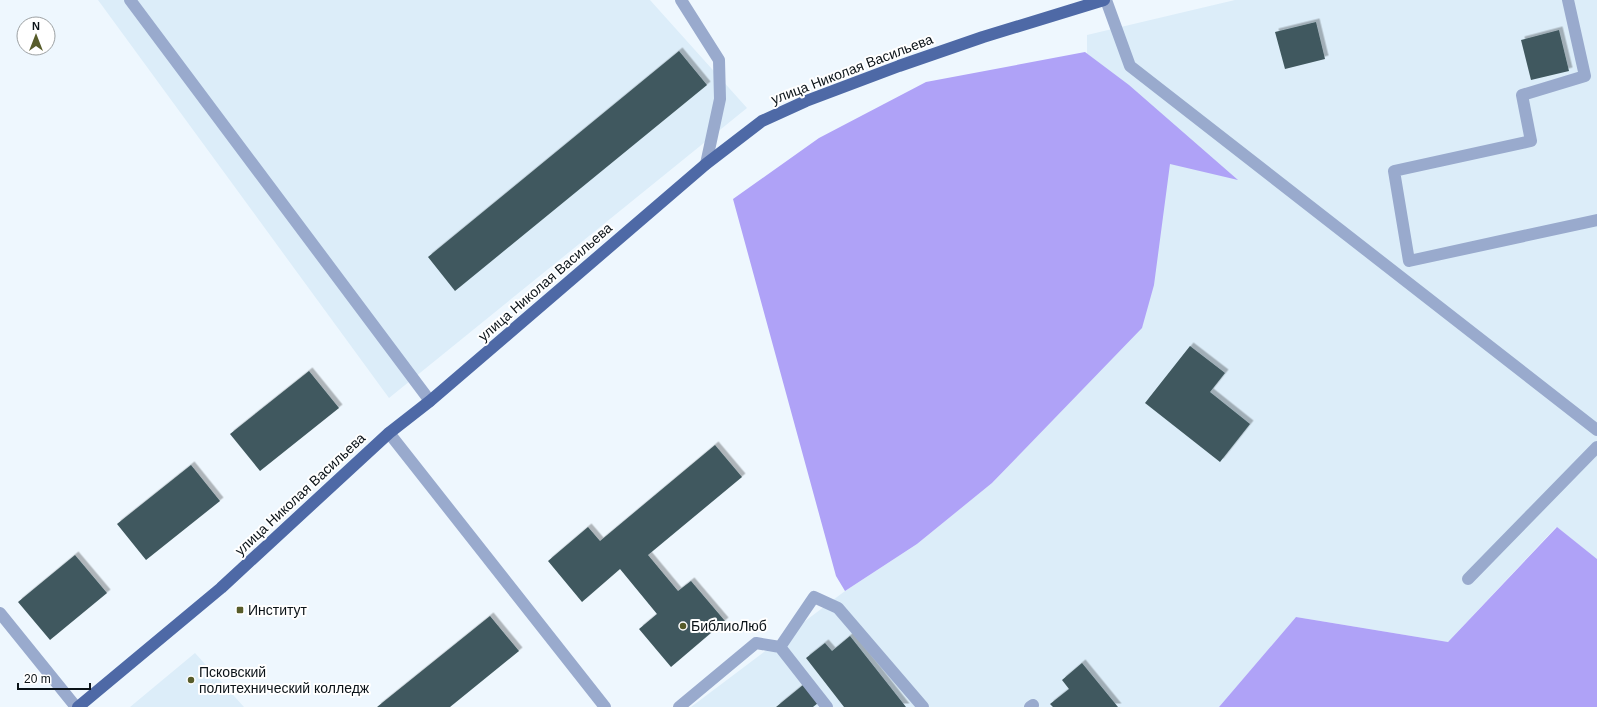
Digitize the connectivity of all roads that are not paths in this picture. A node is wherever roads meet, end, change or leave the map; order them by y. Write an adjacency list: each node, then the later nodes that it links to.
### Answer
1 (130, 0): 7 (street)
2 (682, 0): 5 (street)
3 (1105, 0): 5 (main road, улица Николая Васильева); 8 (street)
4 (1568, 0): 6 (street)
5 (706, 164): 7 (main road, улица Николая Васильева)
6 (1597, 220)
7 (430, 401): 9 (main road, улица Николая Васильева)
8 (1597, 430)
9 (389, 433): 14 (main road, улица Николая Васильева); 15 (street)
10 (1597, 448): 11 (street)
11 (1468, 579)
12 (0, 613): 14 (street)
13 (780, 648): 16 (street); 17 (street); 18 (street)
14 (77, 707)
15 (605, 707)
16 (679, 707)
17 (827, 707)
18 (923, 707)

